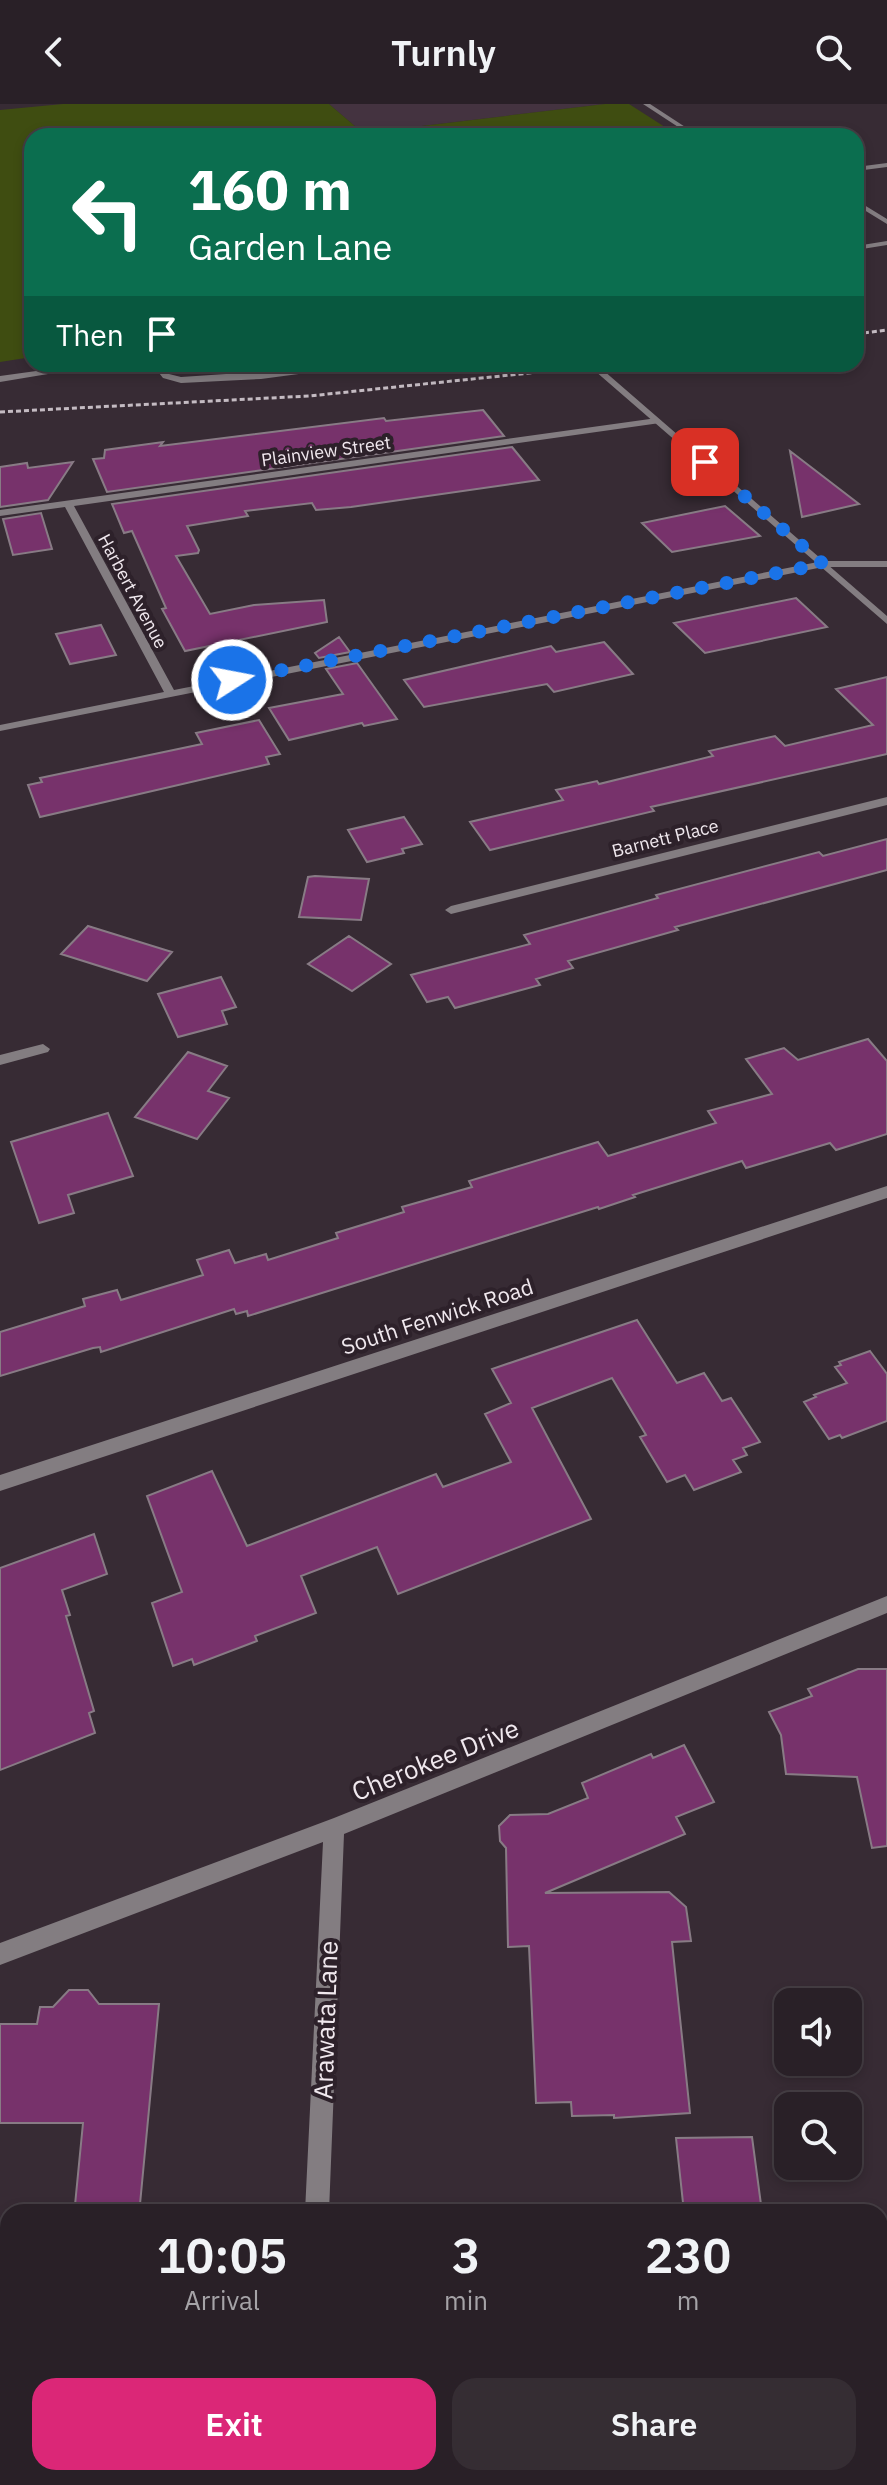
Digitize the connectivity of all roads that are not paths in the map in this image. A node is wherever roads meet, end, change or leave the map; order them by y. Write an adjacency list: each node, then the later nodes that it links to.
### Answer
1 (646, 104): 2 (street)
2 (684, 128)
3 (887, 165): 4 (street)
4 (864, 168)
5 (864, 207): 6 (street)
6 (887, 222)
7 (864, 243): 9 (street)
8 (887, 243): 9 (street)
9 (868, 246): 10 (street)
10 (864, 247)
11 (49, 372): 17 (street)
12 (163, 372): 18 (street)
13 (219, 372): 18 (street)
14 (297, 372): 16 (street)
15 (600, 372): 19 (street)
16 (291, 373): 18 (street)
17 (0, 379)
18 (225, 379)
19 (657, 421): 20 (street, Plainview Street); 22 (street)
20 (68, 504): 21 (street, Plainview Street); 25 (street, Harbert Avenue)
21 (0, 513)
22 (823, 564): 23 (street); 24 (street); 25 (street)
23 (887, 564)
24 (887, 621)
25 (170, 693): 26 (street)
26 (0, 728)
27 (887, 801): 28 (street, Barnett Place)
28 (451, 910)
29 (43, 1049): 30 (street)
30 (0, 1060)
31 (887, 1192): 32 (street, South Fenwick Road)
32 (0, 1483)
33 (887, 1604): 34 (street, Cherokee Drive)
34 (334, 1828): 35 (street, Cherokee Drive); 36 (street, Arawata Lane)
35 (0, 1954)
36 (317, 2204)

